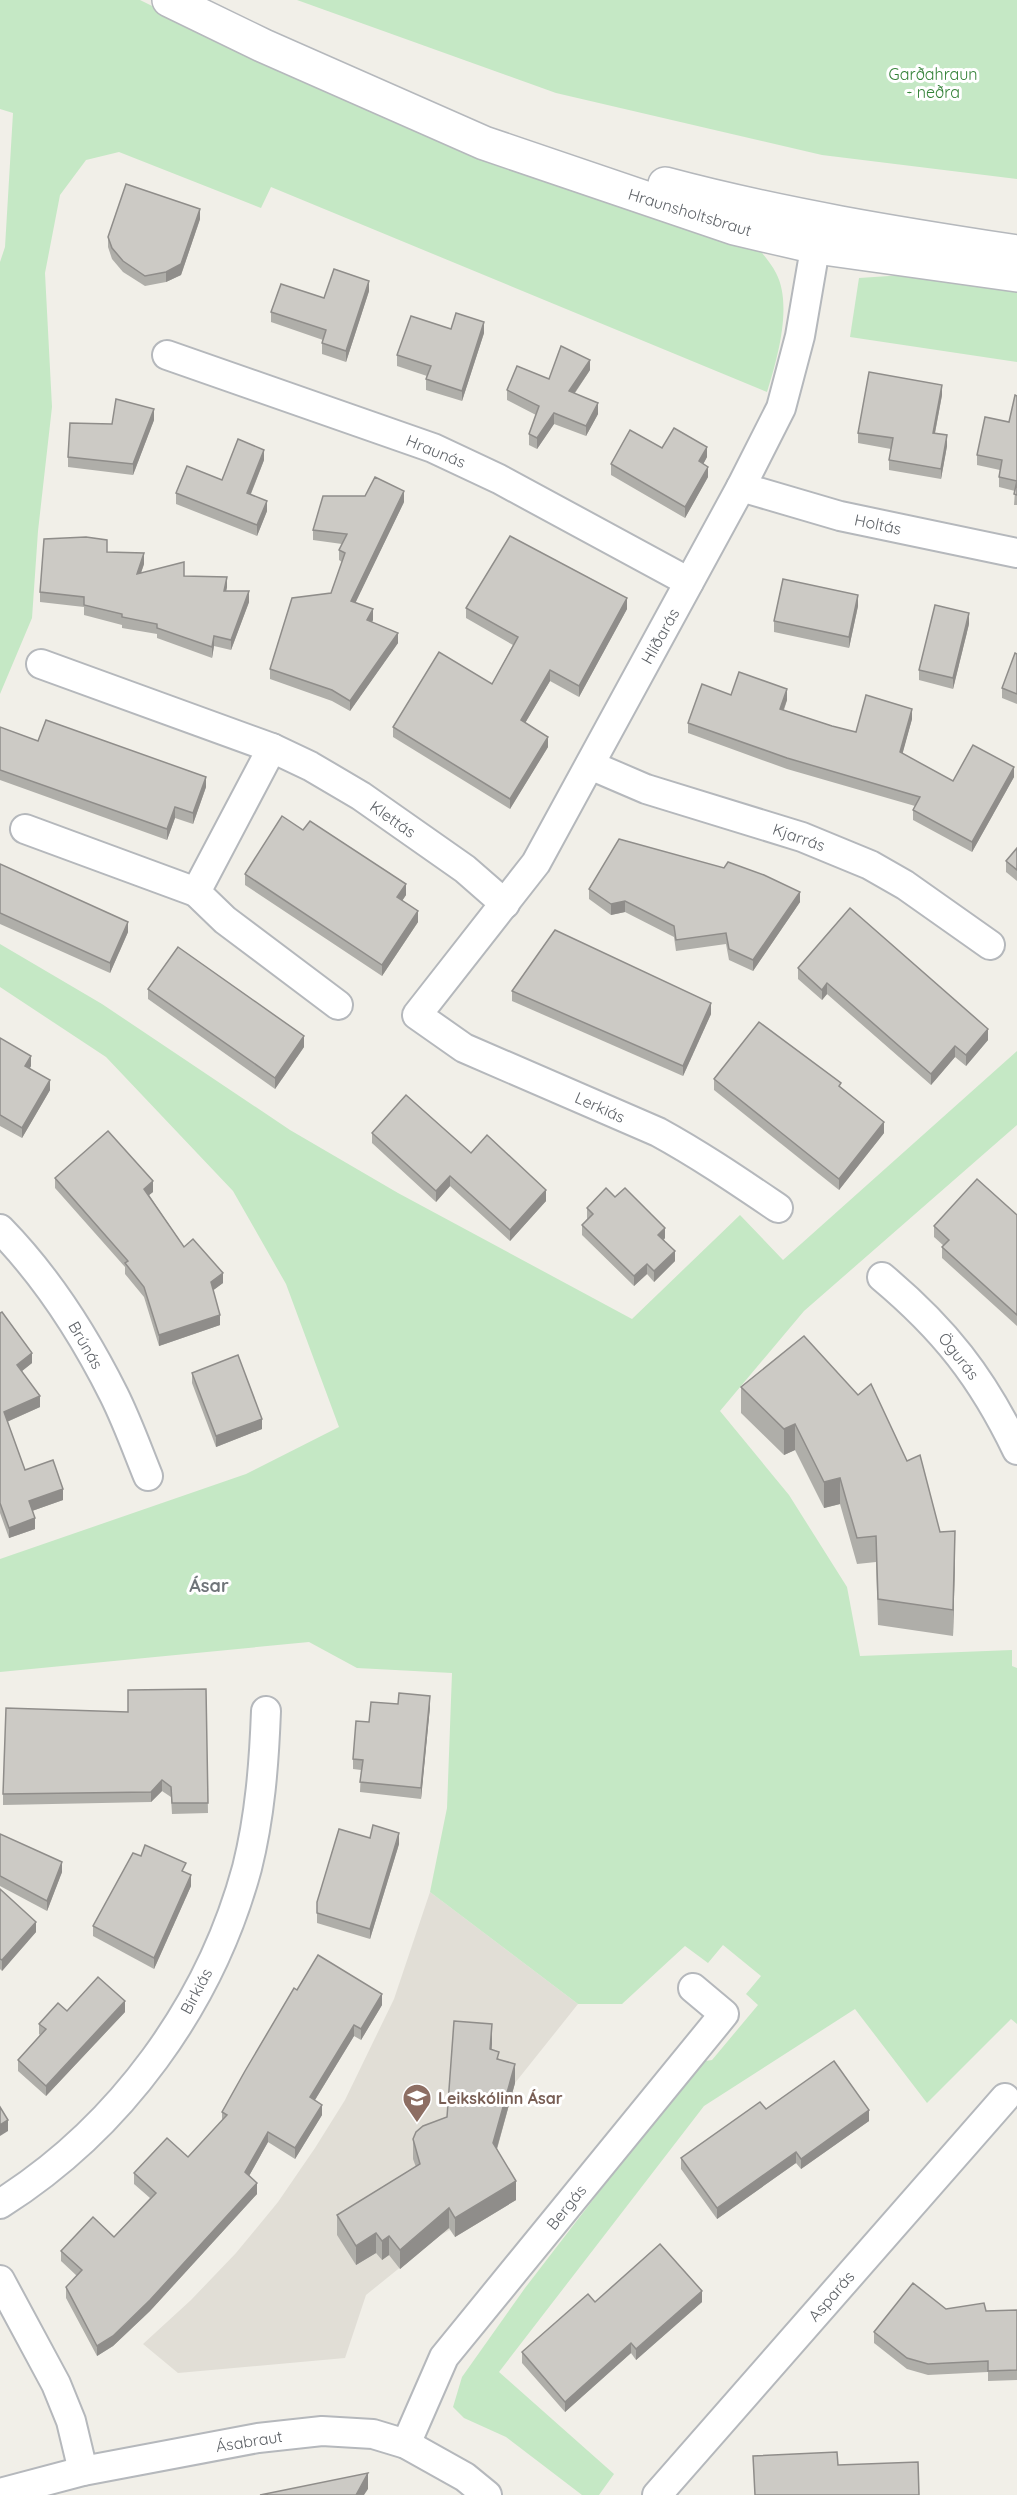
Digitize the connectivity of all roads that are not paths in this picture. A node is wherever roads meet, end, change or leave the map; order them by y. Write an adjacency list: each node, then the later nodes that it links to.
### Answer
1 (170, 0): 2 (street, Hraunsholtsbraut)
2 (818, 233): 3 (street, Hraunsholtsbraut); 4 (street, Hraunsholtsbraut); 6 (street, Hlíðarás)
3 (1017, 252)
4 (1017, 275)
5 (167, 355): 8 (street, Hraunás)
6 (741, 488): 7 (street, Holtás); 8 (street, Hlíðarás)
7 (1017, 553)
8 (689, 582): 11 (street, Hlíðarás)
9 (41, 664): 10 (street, Klettás)
10 (273, 748): 13 (street); 14 (street, Klettás)
11 (590, 765): 14 (street, Hlíðarás); 15 (street, Kjarrás)
12 (25, 829): 13 (street)
13 (196, 892): 16 (street)
14 (505, 904): 17 (street, Hlíðarás)
15 (990, 945)
16 (338, 1005)
17 (417, 1015): 18 (street, Lerkiás)
18 (778, 1208)
19 (0, 1229): 22 (street, Brúnás)
20 (882, 1277): 21 (street, Ögurás)
21 (1017, 1450)
22 (148, 1476)
23 (266, 1711): 26 (street, Birkiás)
24 (693, 1988): 28 (street, Bergás)
25 (1005, 2098): 32 (street, Asparás)
26 (0, 2204)
27 (0, 2280): 29 (street)
28 (406, 2444): 29 (street, Ásabraut); 31 (street, Ásabraut)
29 (83, 2471): 30 (street, Ásabraut)
30 (0, 2493)
31 (487, 2495)
32 (657, 2495)

